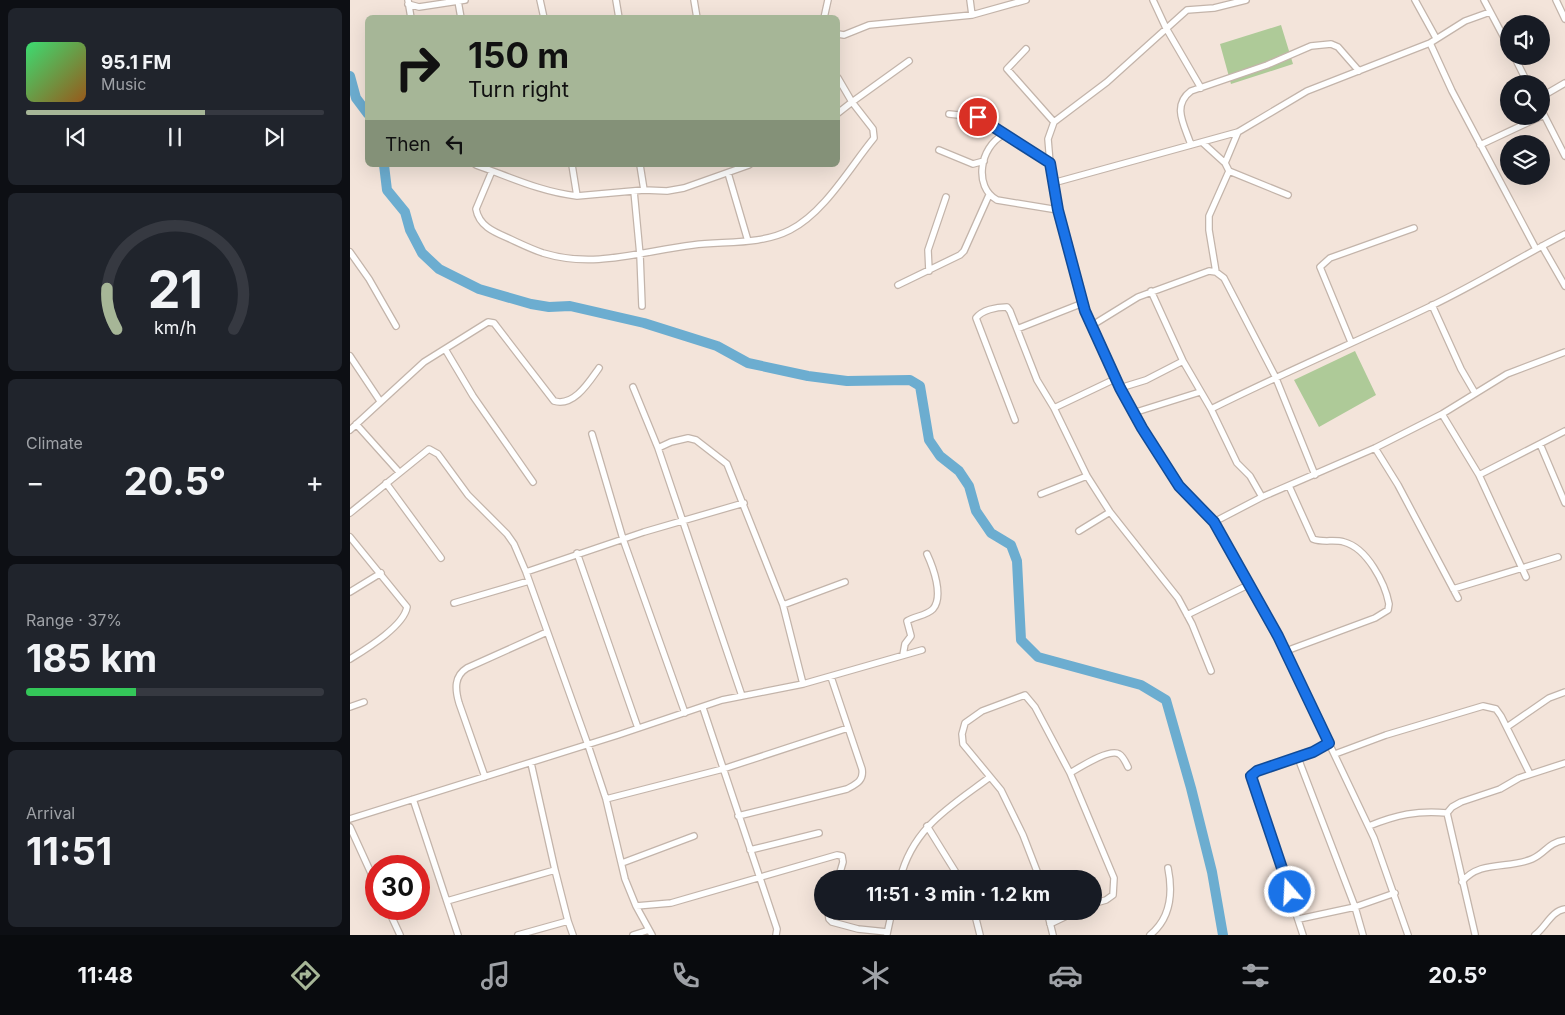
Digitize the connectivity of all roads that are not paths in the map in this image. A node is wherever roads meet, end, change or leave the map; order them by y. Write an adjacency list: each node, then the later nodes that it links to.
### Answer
1 (465, 0): 13 (street)
2 (540, 0): 18 (street)
3 (616, 0): 19 (street)
4 (694, 0): 20 (street)
5 (828, 0): 21 (street)
6 (970, 0): 22 (street)
7 (1026, 0): 22 (street)
8 (1153, 0): 24 (street)
9 (1246, 0): 24 (street)
10 (1416, 0): 27 (street)
11 (1484, 0): 15 (street)
12 (1556, 0): 23 (street)
13 (458, 1): 14 (street); 17 (street)
14 (408, 2): 16 (street)
15 (1490, 12): 25 (street); 27 (street)
16 (410, 15)
17 (460, 15)
18 (543, 15)
19 (618, 15)
20 (696, 15)
21 (825, 15)
22 (972, 15): 26 (street)
23 (1565, 19)
24 (1166, 28): 34 (street); 39 (street)
25 (1500, 30)
26 (840, 34)
27 (1436, 38): 28 (street)
28 (1430, 43): 31 (street); 46 (street)
29 (1026, 49): 39 (street)
30 (909, 61): 36 (street)
31 (1359, 71): 34 (street); 42 (street)
32 (840, 81): 36 (street)
33 (1565, 83): 35 (street)
34 (1202, 88): 45 (street)
35 (1550, 92)
36 (852, 102): 37 (street); 69 (street)
37 (840, 111)
38 (948, 114): 43 (street)
39 (1054, 122): 50 (street)
40 (1523, 125): 46 (street)
41 (1549, 125): 48 (street)
42 (1238, 132): 44 (street); 51 (street)
43 (1003, 134): 49 (street); 50 (street)
44 (1203, 143): 45 (street); 51 (street)
45 (1191, 145): 59 (street)
46 (1480, 145): 71 (street)
47 (939, 150): 49 (street)
48 (1565, 156)
49 (984, 161): 62 (street)
50 (1050, 163): 59 (street)
51 (1225, 163): 57 (street)
52 (481, 167): 56 (street)
53 (572, 167): 64 (street)
54 (640, 167): 60 (street)
55 (744, 167): 58 (street)
56 (492, 171): 64 (street); 73 (street)
57 (1229, 171): 63 (street); 75 (street)
58 (728, 173): 60 (street); 69 (street)
59 (1053, 183): 66 (street)
60 (644, 190): 61 (street)
61 (634, 191): 64 (street); 73 (street)
62 (989, 195): 66 (street); 74 (street)
63 (1288, 195)
64 (577, 196)
65 (946, 198): 74 (street)
66 (1058, 210): 79 (street)
67 (1414, 228): 85 (street)
68 (1565, 234): 70 (street)
69 (748, 241): 73 (street)
70 (1542, 246): 71 (street); 77 (street)
71 (1536, 249): 80 (street)
72 (350, 252): 82 (street)
73 (640, 255): 81 (street)
74 (929, 271): 76 (street)
75 (1216, 272): 78 (street); 91 (street)
76 (898, 284)
77 (1565, 286)
78 (1151, 291): 83 (street); 89 (street)
79 (1083, 304): 83 (street); 84 (street)
80 (1432, 305): 85 (street); 96 (street)
81 (642, 306)
82 (396, 326)
83 (1091, 326): 92 (street)
84 (1017, 329): 98 (street); 102 (street)
85 (1351, 342): 91 (street)
86 (446, 349): 90 (street); 97 (street); 114 (street)
87 (1565, 352): 96 (street)
88 (350, 356): 97 (street)
89 (1183, 361): 94 (street); 95 (street)
90 (600, 368)
91 (1276, 376): 99 (street); 111 (street)
92 (1116, 379): 94 (street); 98 (street)
93 (634, 387): 108 (street)
94 (1120, 388): 100 (street)
95 (1200, 392): 99 (street); 100 (street)
96 (1475, 393): 101 (street)
97 (380, 401): 103 (street)
98 (1054, 408): 113 (street)
99 (1210, 409): 118 (street)
100 (1134, 413): 124 (street)
101 (1442, 414): 109 (street); 112 (street)
102 (1015, 420)
103 (356, 424): 104 (street); 110 (street)
104 (350, 430)
105 (1565, 431): 107 (street)
106 (592, 434): 127 (street)
107 (1540, 444): 112 (street); 120 (street)
108 (658, 448): 119 (street); 123 (street)
109 (1375, 448): 111 (street); 139 (street)
110 (399, 472): 115 (street); 133 (street)
111 (1315, 474): 116 (street)
112 (1479, 475): 132 (street)
113 (1087, 476): 117 (street); 121 (street)
114 (533, 482)
115 (386, 483): 122 (street); 131 (street)
116 (1289, 486): 118 (street); 147 (street)
117 (1041, 494)
118 (1262, 497): 124 (street)
119 (744, 503): 123 (street); 143 (street)
120 (1565, 503)
121 (1110, 512): 125 (street); 144 (street)
122 (350, 513)
123 (683, 521): 127 (street); 154 (street)
124 (1214, 522): 138 (street)
125 (1079, 531)
126 (350, 537): 134 (street)
127 (623, 539): 128 (street); 158 (street)
128 (577, 553): 133 (street); 160 (street)
129 (928, 554): 148 (street)
130 (1558, 557): 132 (street)
131 (441, 558)
132 (1521, 567): 135 (street); 139 (street)
133 (526, 572): 136 (street)
134 (381, 573): 140 (street); 149 (street)
135 (1526, 577)
136 (529, 581): 142 (street); 145 (street)
137 (845, 582): 143 (street)
138 (1248, 585): 144 (street); 147 (street)
139 (1453, 589): 141 (street)
140 (350, 592)
141 (1458, 598)
142 (454, 603)
143 (783, 605): 152 (street)
144 (1187, 615): 150 (street)
145 (547, 632): 163 (street); 172 (street)
146 (922, 650): 148 (street)
147 (1286, 651): 162 (street)
148 (903, 654): 151 (street)
149 (350, 659)
150 (1211, 671)
151 (831, 677): 152 (street); 161 (street)
152 (803, 684): 154 (street)
153 (1565, 692): 159 (street)
154 (742, 696): 157 (street)
155 (364, 702): 156 (street)
156 (350, 707)
157 (703, 708): 158 (street); 169 (street)
158 (685, 713): 160 (street)
159 (1507, 727): 164 (street); 171 (street)
160 (638, 728): 163 (street)
161 (848, 728): 169 (street); 177 (street)
162 (1329, 743): 164 (street); 165 (street)
163 (588, 745): 166 (street); 175 (street)
164 (1334, 754): 180 (street)
165 (1298, 758): 200 (street); 202 (street)
166 (531, 763): 172 (street); 189 (street)
167 (1565, 763): 171 (street)
168 (1128, 767): 170 (street)
169 (722, 769): 175 (street); 177 (street)
170 (1070, 773): 173 (street); 198 (street)
171 (1530, 774): 176 (street)
172 (485, 777): 174 (street)
173 (990, 777): 179 (street); 193 (street)
174 (413, 798): 178 (street); 197 (street)
175 (606, 799): 187 (street)
176 (1447, 813): 180 (street); 195 (street)
177 (738, 816): 185 (street)
178 (350, 819)
179 (927, 826): 191 (street); 192 (street)
180 (1369, 826): 196 (street)
181 (350, 827): 186 (street)
182 (819, 832): 185 (street)
183 (694, 836): 187 (street)
184 (1565, 840): 195 (street)
185 (750, 850): 194 (street)
186 (365, 860)
187 (622, 863): 199 (street)
188 (1168, 868): 221 (street)
189 (555, 870): 197 (street); 209 (street)
190 (841, 870): 194 (street)
191 (903, 870)
192 (954, 870)
193 (1037, 870)
194 (759, 879): 199 (street); 218 (street)
195 (1462, 882): 225 (street)
196 (1395, 893): 200 (street); 224 (street)
197 (447, 901): 214 (street)
198 (1102, 901)
199 (636, 906): 211 (street)
200 (1355, 906): 202 (street); 223 (street)
201 (1565, 909): 226 (street)
202 (1299, 919): 222 (street)
203 (393, 920): 213 (street)
204 (830, 920): 212 (street)
205 (890, 920): 212 (street)
206 (976, 920): 219 (street)
207 (1049, 920): 210 (street)
208 (1058, 920): 210 (street)
209 (568, 921): 215 (street); 216 (street)
210 (1050, 924): 220 (street)
211 (650, 932): 217 (street)
212 (887, 933)
213 (399, 935)
214 (458, 935)
215 (518, 935)
216 (573, 935)
217 (633, 935)
218 (776, 935)
219 (980, 935)
220 (1053, 935)
221 (1150, 935)
222 (1303, 935)
223 (1363, 935)
224 (1408, 935)
225 (1475, 935)
226 (1535, 935)

